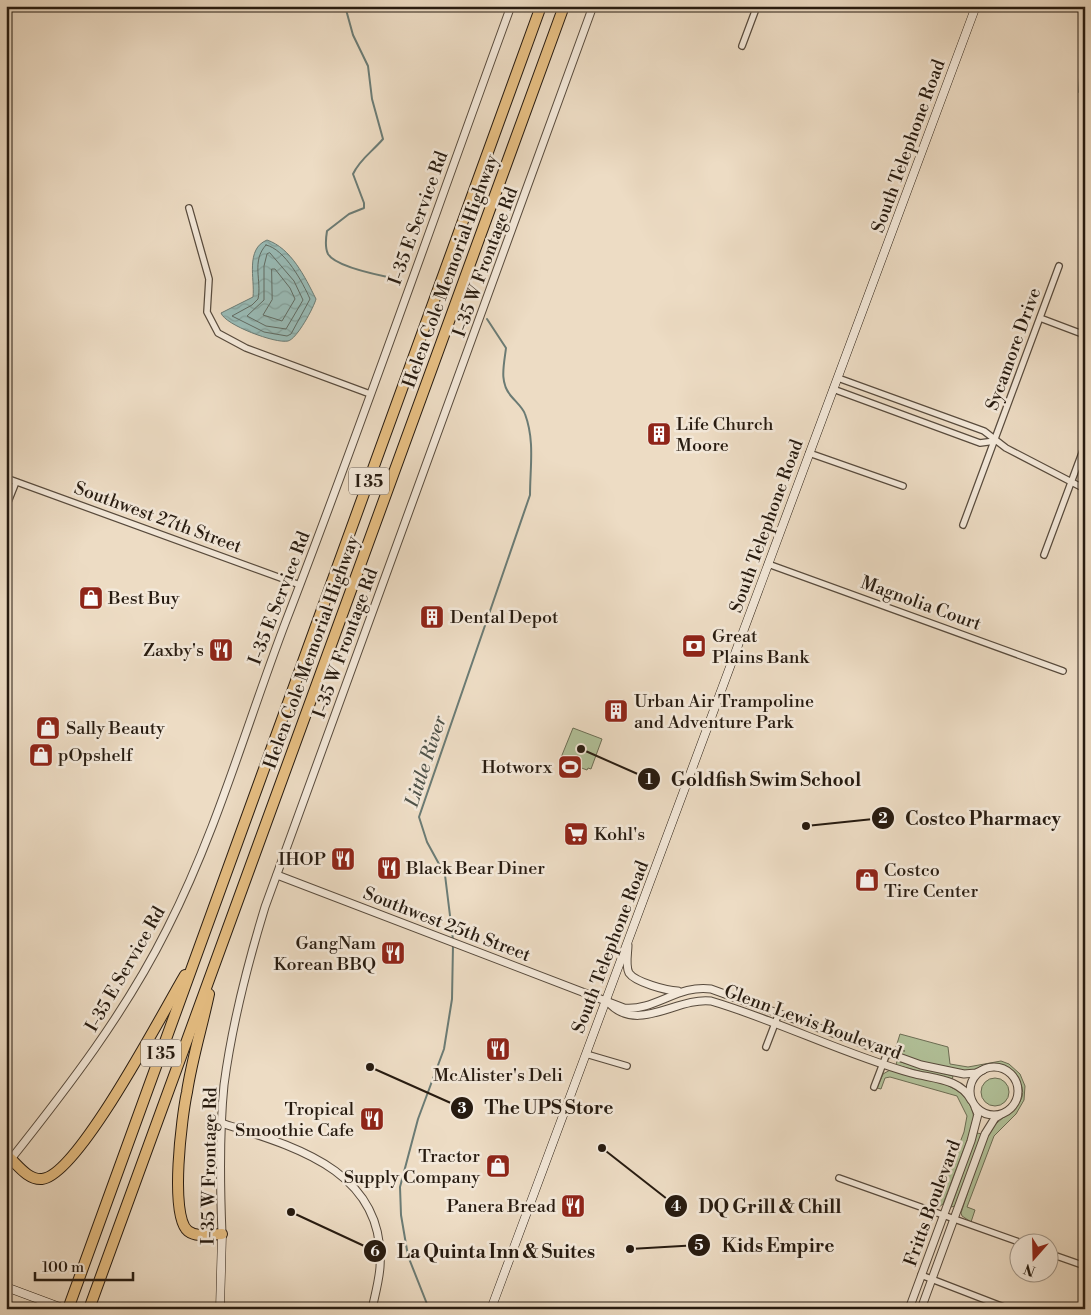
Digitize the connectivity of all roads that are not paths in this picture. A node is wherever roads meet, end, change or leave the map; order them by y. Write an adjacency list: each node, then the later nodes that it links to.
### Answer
1 (511, 6): 14 (street, I-35 E Service Rd)
2 (542, 6): 31 (highway, Helen Cole Memorial Highway / I 35)
3 (564, 6): 32 (highway, Helen Cole Memorial Highway / I 35)
4 (593, 6): 29 (street, I-35 W Frontage Rd)
5 (758, 6): 7 (street)
6 (976, 6): 12 (main road, South Telephone Road)
7 (742, 46)
8 (188, 208): 14 (street)
9 (1059, 266): 10 (street, Sycamore Drive)
10 (1040, 318): 11 (street); 15 (street, Sycamore Drive)
11 (1085, 335)
12 (838, 378): 13 (main road, South Telephone Road); 15 (street)
13 (833, 389): 15 (street); 17 (main road, South Telephone Road)
14 (370, 394): 27 (street, I-35 E Service Rd)
15 (995, 441): 20 (street); 24 (street, Sycamore Drive)
16 (1085, 445): 20 (street)
17 (809, 453): 21 (street); 26 (main road, South Telephone Road)
18 (6, 478): 19 (street, Southwest 27th Street)
19 (16, 482): 23 (street); 27 (street, Southwest 27th Street)
20 (1071, 482): 22 (street); 25 (street)
21 (903, 486)
22 (1085, 489)
23 (6, 507)
24 (963, 525)
25 (1044, 555)
26 (768, 564): 28 (street, Magnolia Court); 30 (main road, South Telephone Road)
27 (300, 585): 47 (street, I-35 E Service Rd)
28 (1064, 671)
29 (277, 875): 34 (street, Southwest 25th Street); 46 (street, I-35 W Frontage Rd)
30 (628, 942): 33 (street, Glenn Lewis Boulevard); 34 (main road, South Telephone Road)
31 (197, 955): 47 (highway); 58 (highway, Helen Cole Memorial Highway / I 35)
32 (215, 961): 51 (highway); 59 (highway, Helen Cole Memorial Highway / I 35)
33 (683, 990): 34 (street, Glenn Lewis Boulevard); 35 (street, Glenn Lewis Boulevard)
34 (606, 1000): 36 (street, Glenn Lewis Boulevard); 39 (main road, South Telephone Road)
35 (778, 1013): 36 (street); 38 (street, Glenn Lewis Boulevard)
36 (774, 1024): 37 (street); 40 (street, Glenn Lewis Boulevard)
37 (766, 1047)
38 (887, 1053): 40 (street); 42 (street, Glenn Lewis Boulevard)
39 (586, 1054): 41 (street); 62 (main road, South Telephone Road)
40 (883, 1063): 43 (street); 44 (street, Glenn Lewis Boulevard)
41 (627, 1066)
42 (983, 1070): 44 (street); 45 (street)
43 (874, 1087)
44 (973, 1103): 45 (street); 49 (street, Fritts Boulevard)
45 (1000, 1115): 50 (street, Fritts Boulevard)
46 (221, 1123): 51 (street, I-35 W Frontage Rd); 61 (street)
47 (8, 1162)
48 (839, 1178): 49 (street)
49 (942, 1215): 50 (street); 55 (street, Fritts Boulevard)
50 (954, 1220): 52 (street); 56 (street, Fritts Boulevard)
51 (222, 1234): 60 (main road, I-35 W Frontage Rd)
52 (1008, 1238)
53 (1058, 1257): 54 (street)
54 (1085, 1266)
55 (921, 1275): 56 (street); 63 (street, Fritts Boulevard)
56 (932, 1280): 64 (street, Fritts Boulevard); 65 (street)
57 (6, 1287): 58 (main road)
58 (67, 1309)
59 (89, 1309)
60 (220, 1309)
61 (372, 1309)
62 (491, 1309)
63 (909, 1309)
64 (921, 1309)
65 (1010, 1309)

